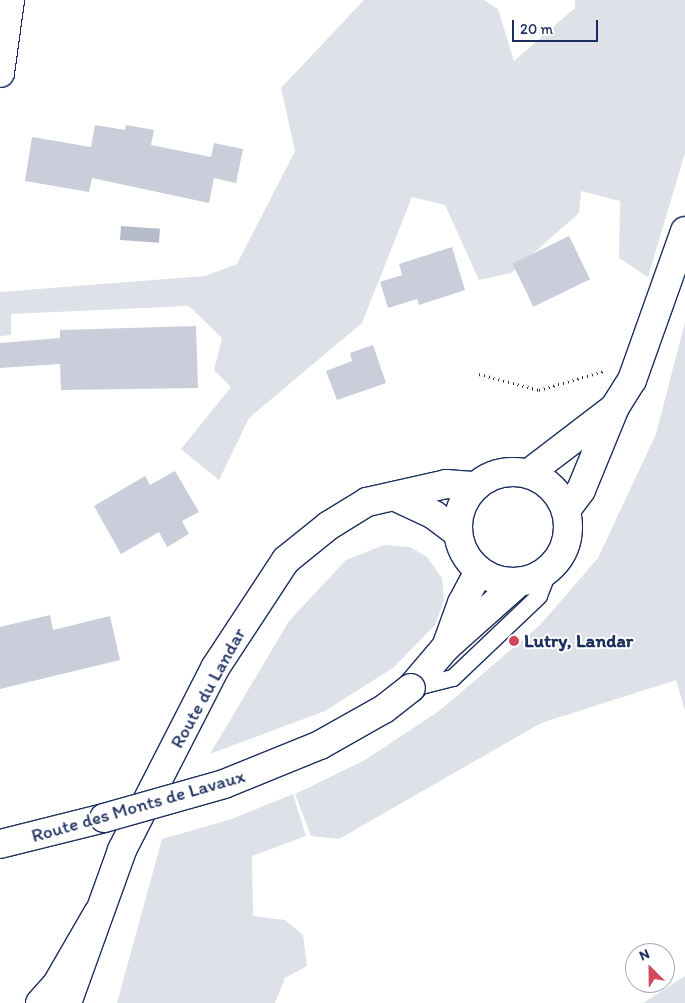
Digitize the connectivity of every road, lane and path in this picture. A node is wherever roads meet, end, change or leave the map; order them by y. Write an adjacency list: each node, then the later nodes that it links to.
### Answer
1 (10, 0): 2 (main road)
2 (0, 73)
3 (685, 230): 6 (main road)
4 (612, 369): 5 (path)
5 (479, 374)
6 (615, 407): 7 (main road); 10 (main road)
7 (529, 473): 8 (main road); 10 (main road)
8 (476, 486): 9 (main road, Route du Landar); 11 (main road)
9 (396, 497): 11 (main road); 18 (main road, Route du Landar)
10 (566, 510): 12 (main road)
11 (458, 533): 13 (main road)
12 (549, 570): 14 (main road); 16 (lane)
13 (479, 571): 14 (main road); 15 (main road, Route des Monts de Lavaux)
14 (519, 582): 15 (main road, Route des Monts de Lavaux)
15 (446, 647): 16 (main road, Route des Monts de Lavaux)
16 (411, 688): 17 (main road, Route des Monts de Lavaux, bridge)
17 (0, 844)
18 (98, 913): 19 (main road); 20 (main road, Route du Landar); 21 (main road, Route du Landar)
19 (40, 1003)
20 (67, 1003)
21 (88, 1003)

